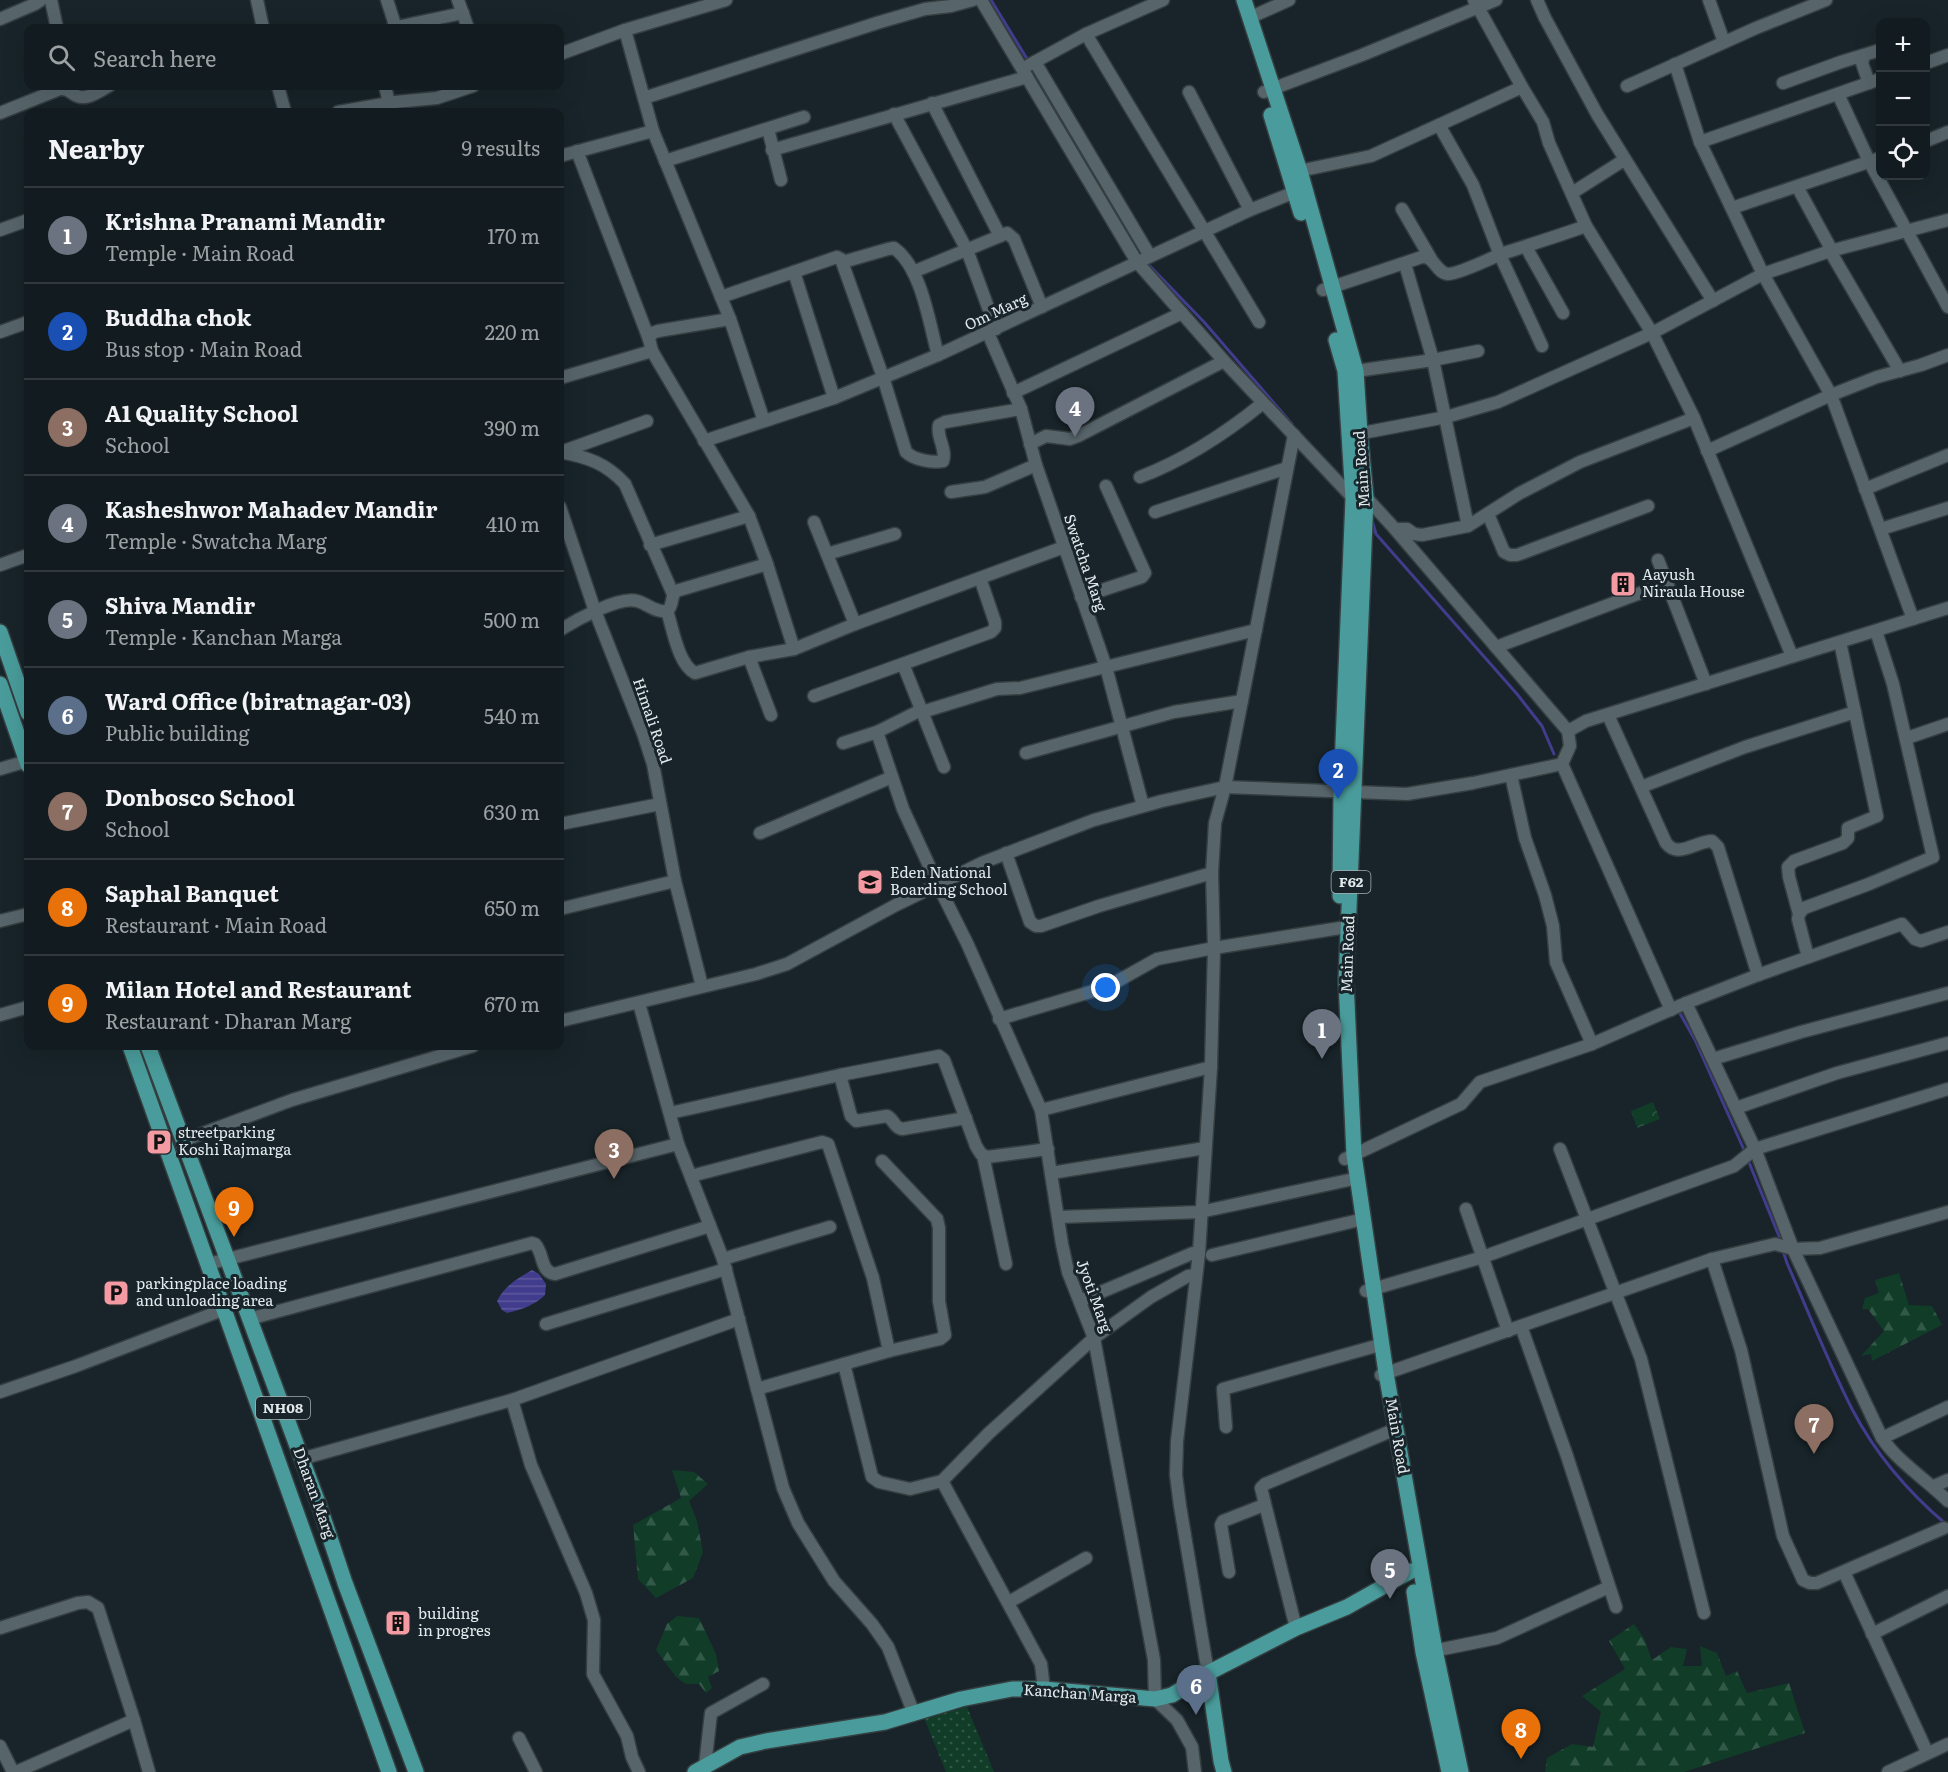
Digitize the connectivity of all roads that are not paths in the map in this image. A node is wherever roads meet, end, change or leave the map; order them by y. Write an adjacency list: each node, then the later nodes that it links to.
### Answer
1 (41, 0): 20 (street)
2 (51, 0): 21 (street)
3 (257, 0): 22 (street)
4 (387, 0): 23 (street)
5 (458, 0): 18 (street)
6 (726, 0): 26 (street)
7 (973, 0): 49 (street)
8 (981, 0): 35 (street)
9 (1163, 0): 27 (street)
10 (1233, 0): 46 (main road, Main Road / F62)
11 (1244, 0): 19 (main road, Main Road / F62)
12 (1289, 0): 19 (street)
13 (1496, 0): 17 (street)
14 (1537, 0): 66 (street)
15 (1709, 0): 28 (street)
16 (1826, 0): 28 (street)
17 (1476, 3): 39 (street); 46 (street)
18 (463, 13): 24 (street); 25 (street)
19 (1249, 18): 46 (main road, Main Road / F62)
20 (0, 19)
21 (56, 24)
22 (262, 24)
23 (393, 24)
24 (412, 24)
25 (467, 24)
26 (625, 30): 30 (street); 49 (street)
27 (1086, 34): 35 (street); 82 (street)
28 (1724, 42): 34 (street)
29 (1876, 52): 32 (street)
30 (564, 53)
31 (1948, 55): 33 (street)
32 (1864, 56): 36 (street); 37 (street)
33 (1930, 62)
34 (1675, 64): 38 (street); 62 (street)
35 (1028, 68): 51 (street); 88 (street); 91 (street)
36 (1875, 81): 48 (street)
37 (1783, 83)
38 (1627, 86)
39 (1522, 87): 57 (street); 73 (street)
40 (58, 90): 54 (street)
41 (72, 90): 42 (street)
42 (101, 90)
43 (279, 90): 52 (street)
44 (386, 90): 50 (street)
45 (461, 90): 50 (street)
46 (1268, 90): 69 (main road, Main Road / F62)
47 (1189, 92): 76 (street)
48 (1838, 94): 62 (street); 67 (street)
49 (644, 98): 59 (street)
50 (389, 103): 53 (street)
51 (932, 103): 55 (street); 83 (street)
52 (284, 108)
53 (361, 108)
54 (0, 113)
55 (894, 114): 63 (street); 85 (street, Swatcha Marg)
56 (804, 117): 58 (street)
57 (1439, 125): 69 (street); 87 (street)
58 (768, 129): 63 (street); 68 (street)
59 (653, 131): 64 (street); 68 (street)
60 (1948, 132): 61 (street)
61 (1930, 139)
62 (1700, 142): 74 (street)
63 (772, 150): 70 (street)
64 (577, 151): 65 (street); 109 (street)
65 (564, 155)
66 (1624, 160): 73 (street); 98 (street)
67 (1875, 160): 71 (street); 81 (street)
68 (665, 161): 97 (street)
69 (1295, 172): 72 (main road, Main Road / F62); 96 (main road, Main Road / F62)
70 (781, 180)
71 (1800, 186): 74 (street); 86 (street)
72 (1295, 192): 76 (street, Om Marg); 96 (main road, Main Road / F62)
73 (1572, 193): 79 (street)
74 (1731, 208): 95 (street)
75 (1402, 209): 89 (street)
76 (1250, 210): 82 (street, Om Marg)
77 (1948, 220): 81 (street)
78 (24, 221): 80 (street)
79 (1586, 226): 84 (street); 108 (street)
80 (0, 230)
81 (1906, 231): 86 (street); 100 (street)
82 (1204, 232): 88 (street, Om Marg); 104 (street)
83 (1000, 236): 85 (street); 99 (street)
84 (1526, 247): 87 (street); 102 (street)
85 (967, 250): 94 (street); 106 (street, Swatcha Marg)
86 (1830, 251): 95 (street); 117 (street)
87 (1500, 255): 89 (street); 110 (street)
88 (1150, 256): 91 (street, Om Marg)
89 (1431, 259): 92 (street)
90 (843, 262): 93 (street); 94 (street); 119 (street)
91 (1137, 262): 99 (street, Om Marg); 101 (street)
92 (1405, 264): 96 (street); 114 (street)
93 (794, 272): 97 (street); 122 (street)
94 (913, 272): 112 (street)
95 (1763, 274): 98 (street); 121 (street)
96 (1327, 289): 116 (main road, Main Road / F62); 129 (main road, Main Road / F62)
97 (721, 297): 103 (street)
98 (1713, 301): 108 (street)
99 (1042, 307): 106 (street, Om Marg)
100 (1948, 307)
101 (1182, 313): 115 (street); 120 (street)
102 (1563, 313)
103 (730, 319): 109 (street); 128 (street)
104 (1259, 322)
105 (24, 323): 107 (street)
106 (992, 331): 112 (street, Om Marg); 120 (street, Swatcha Marg)
107 (0, 332)
108 (1652, 333): 125 (street); 126 (street)
109 (651, 345): 118 (street); 131 (street)
110 (1542, 346)
111 (1478, 351): 114 (street)
112 (938, 355): 119 (street, Om Marg)
113 (1948, 356): 117 (street)
114 (1433, 360): 116 (street); 125 (street)
115 (1224, 361): 123 (street); 132 (street)
116 (1356, 371): 129 (main road, Main Road / F62)
117 (1900, 371): 121 (street)
118 (564, 377)
119 (883, 377): 122 (street, Om Marg); 124 (street)
120 (1013, 393): 124 (street, Swatcha Marg)
121 (1831, 395): 134 (street); 141 (street)
122 (834, 398): 128 (street, Om Marg)
123 (1263, 403): 130 (street); 139 (street)
124 (1021, 409): 132 (street, Swatcha Marg)
125 (1446, 417): 129 (street); 151 (street)
126 (1694, 418): 134 (street); 147 (street)
127 (647, 421): 133 (street)
128 (764, 421): 131 (street, Om Marg)
129 (1354, 434): 143 (main road, Main Road / F62); 143 (main road, Main Road / F62)
130 (1294, 435): 138 (street); 143 (street)
131 (704, 441): 148 (street)
132 (1029, 444): 137 (street, Swatcha Marg)
133 (564, 451)
134 (1707, 451): 178 (street)
135 (564, 453): 155 (street)
136 (1948, 454): 141 (street)
137 (1036, 465): 142 (street); 156 (street, Swatcha Marg)
138 (1287, 468): 146 (street); 172 (street)
139 (1140, 477)
140 (1106, 486): 165 (street)
141 (1865, 489): 153 (street)
142 (951, 492)
143 (1360, 498): 152 (street); 207 (main road, Main Road / F62)
144 (1648, 506): 147 (street)
145 (1948, 508): 153 (street)
146 (1155, 512)
147 (1488, 514): 151 (street)
148 (749, 516): 155 (street); 160 (street)
149 (564, 519): 167 (street, Himali Road)
150 (814, 522): 157 (street)
151 (1468, 526): 152 (street)
152 (1395, 529): 176 (street)
153 (1881, 529): 169 (street)
154 (895, 534): 157 (street)
155 (650, 544): 164 (street)
156 (1064, 547): 162 (street); 165 (street, Swatcha Marg)
157 (827, 554): 170 (street)
158 (24, 556): 161 (street)
159 (1658, 560): 163 (street)
160 (767, 564): 164 (street); 177 (street)
161 (0, 565)
162 (980, 578): 170 (street); 180 (street)
163 (1667, 583): 176 (street); 183 (street)
164 (673, 594): 168 (street)
165 (1081, 597): 181 (street, Swatcha Marg)
166 (1948, 608): 169 (street)
167 (595, 611): 168 (street); 171 (street); 208 (street, Himali Road)
168 (667, 611): 179 (street)
169 (1913, 619): 173 (street)
170 (855, 624): 177 (street)
171 (564, 628)
172 (1256, 630): 181 (street); 186 (street)
173 (1876, 631): 175 (street); 195 (street)
174 (0, 632): 185 (main road)
175 (1840, 642): 178 (street); 188 (street)
176 (1496, 647): 193 (street)
177 (794, 649): 179 (street)
178 (1792, 656): 183 (street)
179 (749, 657): 189 (street)
180 (903, 663): 184 (street); 187 (street)
181 (1106, 667): 187 (street); 192 (street, Swatcha Marg)
182 (0, 684): 197 (main road)
183 (1706, 684): 190 (street)
184 (814, 696)
185 (24, 701)
186 (1242, 701): 192 (street); 205 (street)
187 (922, 711): 194 (street); 201 (street)
188 (1855, 712): 206 (street); 217 (street)
189 (771, 715)
190 (1608, 715): 193 (street); 206 (street)
191 (1948, 724): 195 (street)
192 (1121, 725): 198 (street); 209 (street, Swatcha Marg)
193 (1568, 731): 200 (street)
194 (877, 732): 196 (street); 204 (street, Jyoti Marg)
195 (1907, 738): 217 (street)
196 (843, 743)
197 (24, 752)
198 (1026, 753)
199 (24, 764): 202 (street)
200 (1562, 764): 203 (street); 230 (street)
201 (944, 767)
202 (0, 769)
203 (1511, 775): 207 (street); 235 (street)
204 (892, 777): 211 (street); 215 (street, Jyoti Marg)
205 (1225, 787): 207 (street); 209 (street); 213 (street)
206 (1641, 787): 224 (street)
207 (1347, 792): 220 (main road, Main Road / F62); 254 (main road, Main Road / F62)
208 (660, 804): 210 (street); 214 (street, Himali Road)
209 (1143, 806): 212 (street)
210 (564, 824)
211 (760, 833)
212 (1006, 853): 213 (street); 215 (street)
213 (1212, 873): 222 (street)
214 (675, 881): 216 (street); 225 (street, Himali Road)
215 (938, 885): 225 (street); 232 (street, Jyoti Marg)
216 (564, 908)
217 (1799, 914): 223 (street)
218 (24, 916): 219 (street)
219 (0, 921)
220 (1340, 928): 222 (street); 254 (main road, Main Road / F62)
221 (1948, 932): 223 (street)
222 (1214, 948): 232 (street); 240 (street)
223 (1808, 957): 224 (street)
224 (1758, 975): 228 (street)
225 (702, 986): 227 (street)
226 (1948, 993): 239 (street)
227 (639, 1003): 233 (street); 245 (street)
228 (1686, 1003): 230 (street); 239 (street)
229 (24, 1008): 231 (street)
230 (1671, 1010): 235 (street)
231 (0, 1016)
232 (999, 1018): 244 (street, Jyoti Marg)
233 (564, 1020)
234 (1948, 1043): 243 (street)
235 (1592, 1044): 254 (street)
236 (131, 1050): 273 (main road, Dharan Marg / NH08)
237 (149, 1050): 247 (main road, Dharan Marg / NH08)
238 (460, 1050): 247 (street)
239 (1713, 1059): 243 (street)
240 (1211, 1067): 244 (street); 249 (street)
241 (840, 1075): 245 (street); 246 (street); 246 (street)
242 (1948, 1089): 252 (street)
243 (1736, 1108): 252 (street)
244 (1041, 1110): 250 (street, Jyoti Marg)
245 (670, 1113): 248 (street)
246 (966, 1118): 253 (street)
247 (182, 1141): 271 (main road, Dharan Marg / NH08)
248 (678, 1144): 257 (street); 271 (street)
249 (1205, 1148): 256 (street); 260 (street)
250 (1048, 1149): 253 (street); 256 (street, Jyoti Marg)
251 (1560, 1149): 263 (street)
252 (1755, 1149): 263 (street); 267 (street)
253 (983, 1155): 275 (street)
254 (1350, 1157): 258 (main road, Main Road / F62); 277 (main road, Main Road / F62)
255 (882, 1161): 288 (street)
256 (1051, 1173): 262 (street, Jyoti Marg)
257 (691, 1176): 265 (street); 288 (street)
258 (1348, 1180): 260 (street); 264 (main road, Main Road / F62)
259 (1466, 1209): 270 (street)
260 (1200, 1212): 262 (street); 268 (street)
261 (1948, 1212): 267 (street)
262 (1059, 1217): 279 (street, Jyoti Marg)
263 (1587, 1220): 270 (street); 278 (street)
264 (1355, 1221): 269 (street); 277 (main road, Main Road / F62)
265 (710, 1226): 274 (street); 281 (street)
266 (830, 1227): 274 (street)
267 (1793, 1250): 272 (street); 297 (street)
268 (1199, 1252): 276 (street); 279 (street)
269 (1212, 1255)
270 (1483, 1257): 277 (street); 285 (street)
271 (226, 1259): 273 (street); 281 (main road, Dharan Marg / NH08)
272 (1712, 1259): 278 (street); 308 (street)
273 (208, 1264): 280 (main road, Dharan Marg / NH08)
274 (724, 1264): 282 (street); 283 (street)
275 (1006, 1264)
276 (1196, 1275): 286 (street); 318 (street)
277 (1370, 1291): 287 (main road, Main Road / F62); 290 (main road, Main Road / F62)
278 (1614, 1292): 284 (street); 313 (street)
279 (1080, 1301): 286 (street, Jyoti Marg)
280 (225, 1309): 292 (street); 331 (main road, Dharan Marg / NH08)
281 (249, 1319): 298 (main road, Dharan Marg / NH08)
282 (739, 1320): 291 (street); 293 (street)
283 (546, 1324)
284 (1521, 1326): 285 (street); 309 (street)
285 (1508, 1331): 290 (street)
286 (1094, 1338): 300 (street); 321 (street, Jyoti Marg)
287 (1376, 1346): 290 (main road, Main Road / F62); 295 (street)
288 (889, 1351): 289 (street)
289 (844, 1364): 291 (street); 300 (street)
290 (1383, 1374): 296 (main road, Main Road / F62); 317 (main road, Main Road / F62)
291 (757, 1389): 322 (street)
292 (0, 1392)
293 (512, 1400): 298 (street); 334 (street)
294 (1948, 1407): 297 (street)
295 (1226, 1427)
296 (1391, 1431): 303 (street); 306 (main road, Main Road / F62)
297 (1882, 1438): 301 (street)
298 (302, 1459): 332 (main road, Dharan Marg / NH08)
299 (1948, 1480): 301 (street)
300 (942, 1481): 311 (street)
301 (1934, 1486): 302 (street)
302 (1948, 1501)
303 (1264, 1505): 307 (street); 315 (street)
304 (1944, 1528): 308 (street)
305 (1086, 1558): 311 (street)
306 (1411, 1571): 315 (main road, Kanchan Marga); 317 (main road, Main Road / F62)
307 (1229, 1572)
308 (1844, 1572): 316 (street)
309 (1610, 1587): 312 (street); 317 (street)
310 (1948, 1596): 316 (street)
311 (1009, 1602): 320 (street)
312 (1616, 1607)
313 (1704, 1613)
314 (0, 1628): 323 (street)
315 (1296, 1628): 318 (main road, Kanchan Marga)
316 (1872, 1634): 327 (street)
317 (1429, 1651): 337 (main road, Main Road / F62); 338 (main road, Main Road / F62)
318 (1208, 1673): 321 (main road, Kanchan Marga); 336 (main road)
319 (763, 1684): 328 (street)
320 (1044, 1689): 321 (main road, Kanchan Marga); 322 (main road, Kanchan Marga)
321 (1155, 1700): 335 (street)
322 (915, 1714): 328 (main road, Kanchan Marga)
323 (134, 1720): 329 (street); 330 (street)
324 (519, 1738): 333 (street)
325 (0, 1746): 329 (street)
326 (1947, 1746): 327 (street)
327 (1927, 1752): 339 (street)
328 (700, 1769)
329 (15, 1772)
330 (149, 1772)
331 (389, 1772)
332 (416, 1772)
333 (536, 1772)
334 (639, 1772)
335 (1195, 1772)
336 (1224, 1772)
337 (1449, 1772)
338 (1461, 1772)
339 (1888, 1772)

